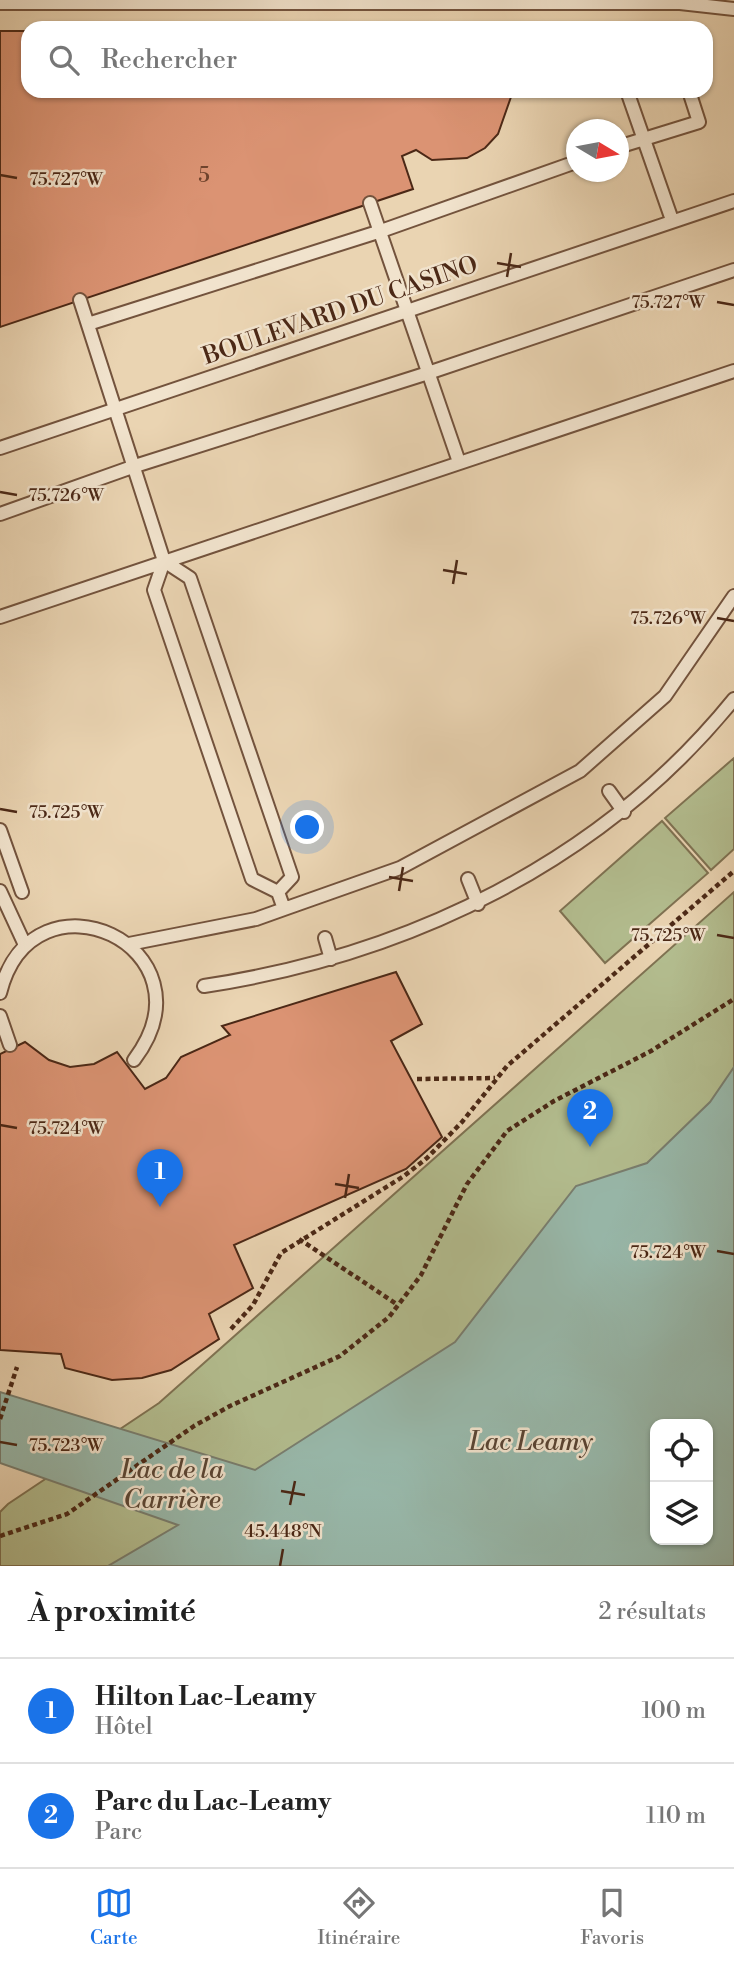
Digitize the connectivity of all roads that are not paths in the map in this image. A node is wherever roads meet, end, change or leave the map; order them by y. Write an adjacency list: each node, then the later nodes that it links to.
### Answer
1 (0, 3): 2 (lane)
2 (734, 9)
3 (629, 98): 5 (lane)
4 (691, 98): 5 (lane)
5 (642, 139): 6 (lane); 10 (lane)
6 (629, 143)
7 (566, 166): 11 (lane)
8 (734, 201): 10 (lane, BOULEVARD DU CASINO)
9 (370, 203): 11 (lane)
10 (672, 220): 14 (lane, BOULEVARD DU CASINO)
11 (381, 231): 14 (lane); 15 (lane)
12 (734, 270): 17 (lane)
13 (80, 300): 15 (lane)
14 (406, 309): 17 (lane); 18 (lane, BOULEVARD DU CASINO)
15 (88, 324): 18 (lane)
16 (734, 371): 20 (lane)
17 (428, 373): 20 (lane); 21 (lane)
18 (115, 407): 19 (lane, BOULEVARD DU CASINO); 21 (lane)
19 (0, 448)
20 (459, 462): 23 (lane)
21 (135, 466): 22 (lane); 23 (lane)
22 (0, 514)
23 (164, 561): 25 (lane); 33 (lane); 33 (lane)
24 (734, 596): 35 (lane)
25 (0, 617)
26 (734, 699): 28 (lane)
27 (609, 791): 28 (lane)
28 (624, 812): 34 (lane)
29 (0, 830): 32 (lane)
30 (468, 879): 34 (lane)
31 (0, 891): 38 (lane)
32 (22, 892)
33 (278, 892): 35 (lane)
34 (478, 904): 39 (lane)
35 (284, 909): 37 (lane)
36 (325, 938): 39 (lane)
37 (129, 944): 38 (lane); 44 (lane)
38 (25, 945): 41 (lane)
39 (331, 959): 40 (lane)
40 (204, 986)
41 (0, 993)
42 (0, 1016): 43 (lane)
43 (10, 1045)
44 (134, 1060)

